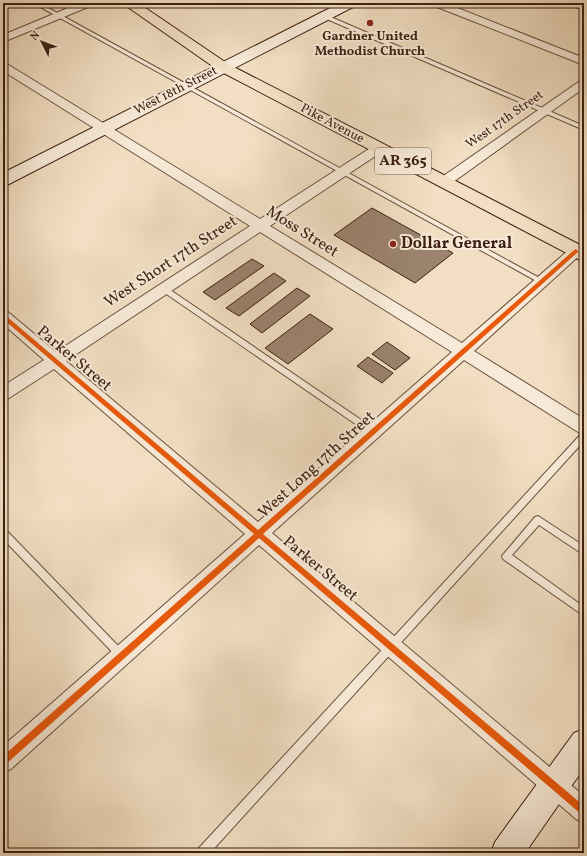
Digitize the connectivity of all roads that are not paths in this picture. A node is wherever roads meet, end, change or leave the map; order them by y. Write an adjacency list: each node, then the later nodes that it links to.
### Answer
1 (35, 3): 8 (lane)
2 (89, 3): 8 (street)
3 (129, 3): 13 (main road, Pike Avenue / AR 365)
4 (350, 3): 9 (street, West 18th Street)
5 (436, 3): 11 (street)
6 (566, 3): 7 (lane)
7 (584, 9)
8 (58, 16): 10 (street); 15 (lane)
9 (324, 16): 13 (street, West 18th Street); 16 (lane)
10 (3, 39)
11 (584, 62)
12 (3, 66): 17 (street, Moss Street)
13 (223, 67): 15 (street, West 18th Street); 19 (main road, Pike Avenue / AR 365)
14 (584, 83): 16 (street, West 17th Street)
15 (186, 86): 17 (street, West 18th Street); 20 (lane)
16 (544, 111): 18 (lane); 22 (street, West 17th Street)
17 (104, 128): 21 (street, West 18th Street); 23 (street, Moss Street)
18 (584, 128)
19 (379, 148): 20 (street, West Short 17th Street); 22 (main road, Pike Avenue / AR 365)
20 (342, 172): 23 (street, West Short 17th Street); 25 (lane)
21 (3, 180)
22 (444, 182): 24 (main road, Pike Avenue / AR 365)
23 (260, 226): 26 (street, West Short 17th Street); 28 (street, Moss Street)
24 (580, 253): 25 (street, West Long 17th Street)
25 (542, 281): 28 (street, West Long 17th Street)
26 (164, 289): 29 (street, West Short 17th Street); 32 (lane)
27 (3, 316): 29 (street, Parker Street)
28 (463, 352): 31 (street, Moss Street); 32 (street, West Long 17th Street)
29 (54, 360): 30 (street, West Short 17th Street); 35 (street, Parker Street)
30 (3, 394)
31 (584, 427)
32 (373, 432): 35 (street, West Long 17th Street)
33 (584, 436): 38 (lane)
34 (3, 532): 39 (lane)
35 (259, 534): 38 (street, Parker Street); 39 (street, West Long 17th Street)
36 (584, 551): 37 (lane)
37 (584, 612)
38 (391, 647): 42 (street, Parker Street); 44 (lane)
39 (122, 656): 41 (street, West Long 17th Street)
40 (584, 743): 42 (street)
41 (3, 761)
42 (554, 786): 43 (street, Parker Street); 45 (street)
43 (584, 811)
44 (202, 853)
45 (506, 853)

